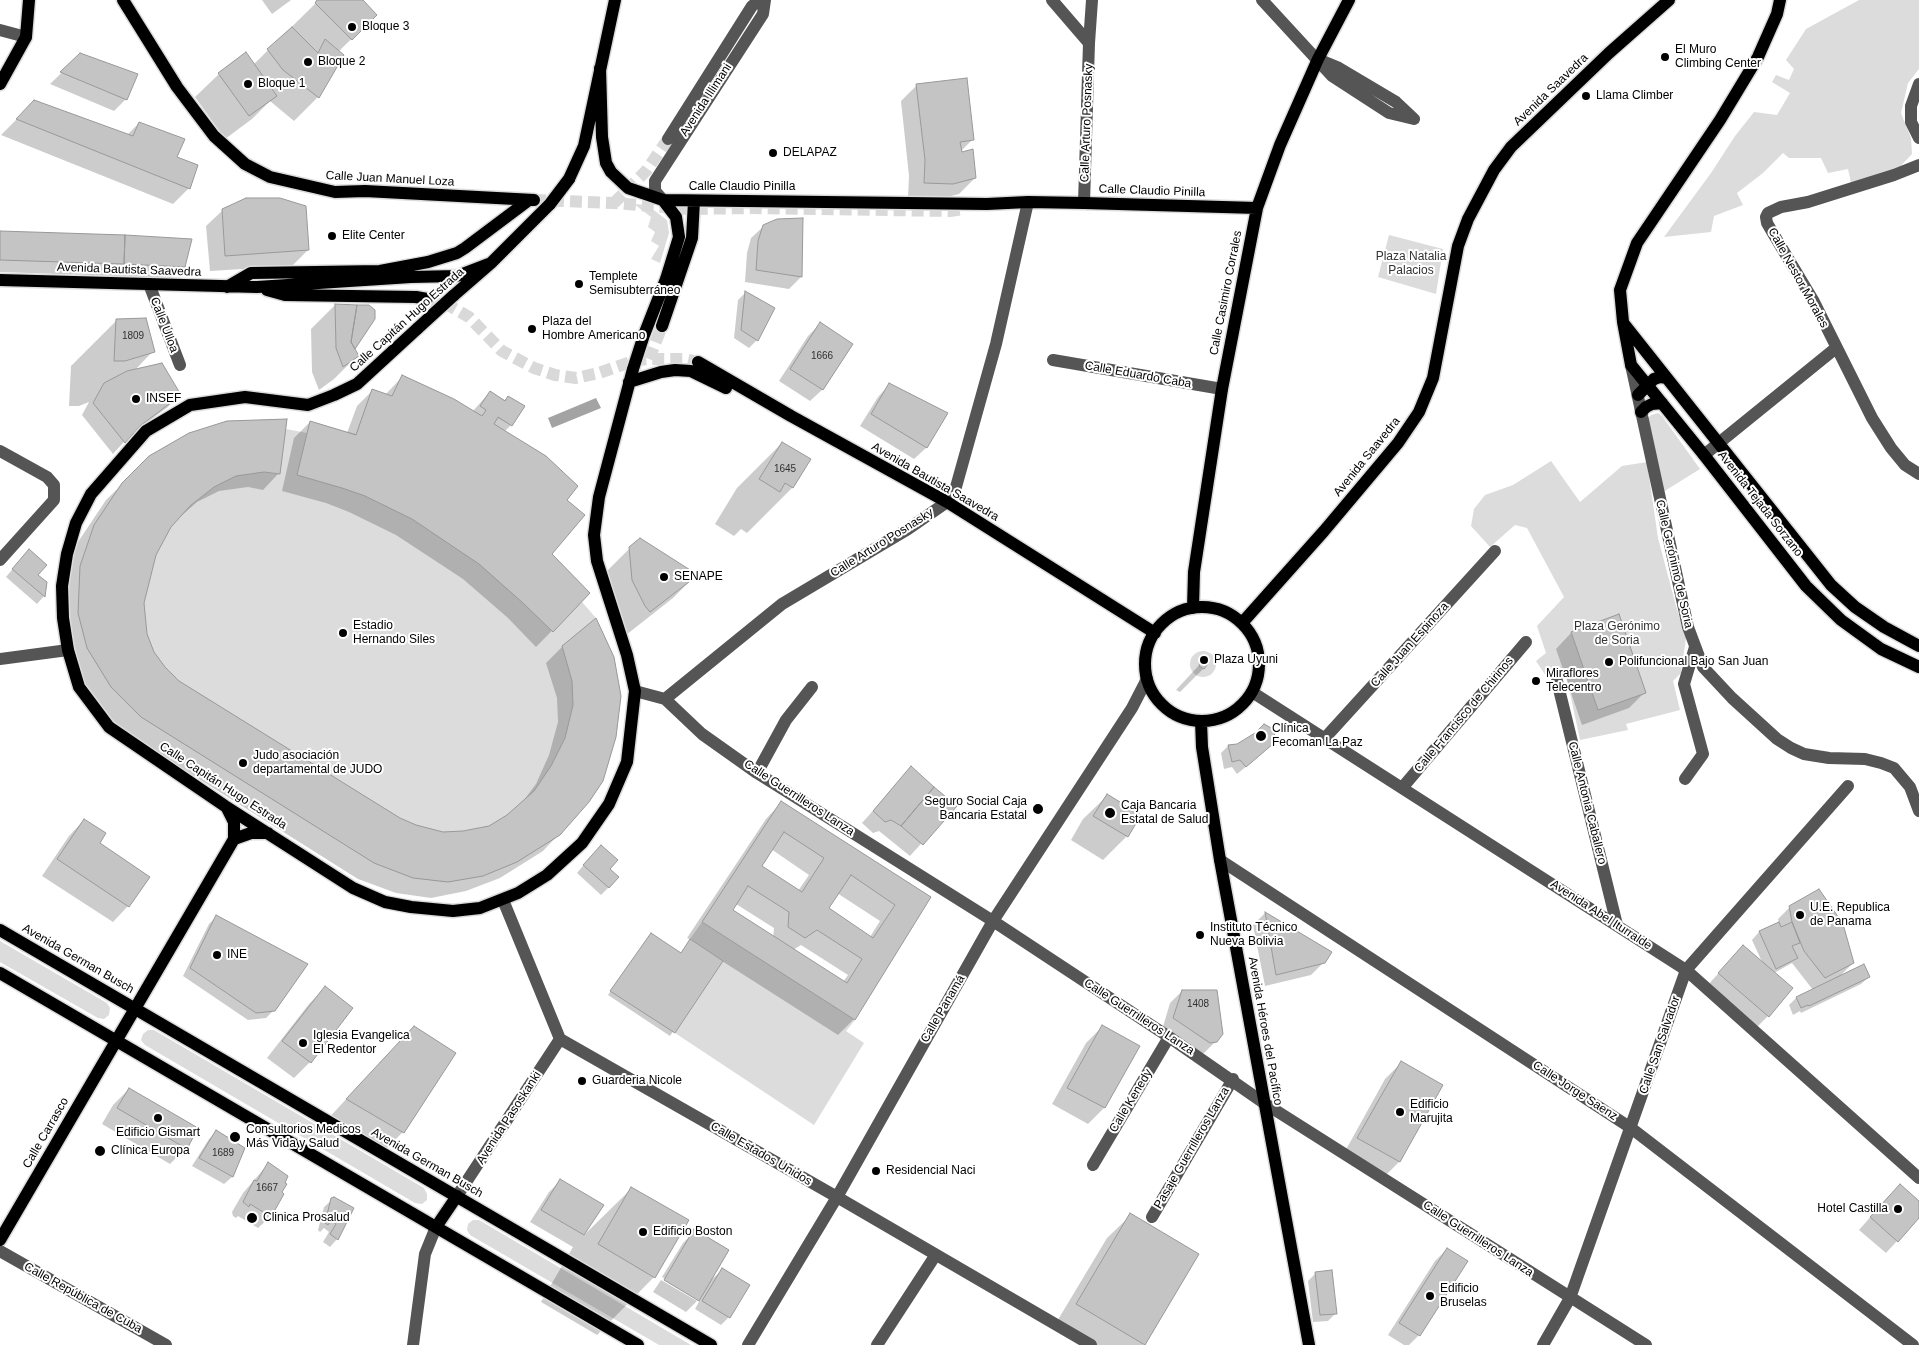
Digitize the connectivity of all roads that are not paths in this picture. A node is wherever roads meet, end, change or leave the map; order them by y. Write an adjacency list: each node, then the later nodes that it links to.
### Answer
1 (29, 0): 13 (main road)
2 (615, 0): 16 (main road)
3 (760, 0): 20 (street, Avenida Illimani)
4 (765, 0): 22 (street, Avenida Illimani)
5 (1052, 0): 14 (street)
6 (1092, 0): 14 (street, Calle Arturo Posnasky)
7 (1262, 0): 15 (street)
8 (1349, 0): 15 (main road, Calle Casimiro Corrales)
9 (1669, 0): 58 (main road, Avenida Saavedra)
10 (1780, 0): 35 (main road, Avenida Tejada Sorzano)
11 (127, 1): 32 (main road, Calle Juan Manuel Loza)
12 (0, 30): 13 (street)
13 (26, 37): 17 (main road)
14 (1089, 43): 25 (street, Calle Arturo Posnasky)
15 (1318, 59): 15 (street); 28 (main road, Calle Casimiro Corrales)
16 (600, 68): 22 (main road, Calle Claudio Pinilla); 29 (main road, Calle Capitán Hugo Estrada, bridge)
17 (0, 84)
18 (1919, 84): 19 (street)
19 (1918, 134)
20 (668, 139)
21 (1919, 165): 37 (street, Calle Nestor Morales)
22 (663, 200): 23 (main road, Calle Claudio Pinilla); 43 (main road, Calle Capitán Hugo Estrada, bridge)
23 (694, 201): 26 (main road, Calle Claudio Pinilla); 36 (main road)
24 (1028, 202): 25 (main road, Calle Claudio Pinilla); 26 (main road, Calle Claudio Pinilla); 54 (street, Calle Arturo Posnasky)
25 (1084, 203): 28 (main road, Calle Claudio Pinilla)
26 (987, 204): 27 (main road, Calle Claudio Pinilla)
27 (964, 208)
28 (1257, 208): 45 (main road, Calle Casimiro Corrales)
29 (490, 263): 33 (main road, Avenida Bautista Saavedra); 63 (main road, Calle Capitán Hugo Estrada, bridge)
30 (0, 280): 31 (main road, Avenida Bautista Saavedra)
31 (149, 284): 32 (main road, Avenida Bautista Saavedra); 40 (street, Calle Ulloa)
32 (226, 287): 33 (main road, Avenida Bautista Saavedra)
33 (258, 287): 34 (main road, Avenida Bautista Saavedra)
34 (427, 299)
35 (1623, 322): 41 (main road, Avenida Tejada Sorzano); 42 (main road, Avenida Tejada Sorzano)
36 (662, 326)
37 (1836, 348): 50 (street); 53 (street, Calle Nestor Morales)
38 (1054, 360): 45 (street, Calle Eduardo Caba)
39 (698, 362): 49 (main road, Avenida Bautista Saavedra)
40 (180, 365)
41 (1631, 365): 44 (main road, Avenida Tejada Sorzano); 46 (street, Calle Gerónimo de Soria)
42 (1668, 378): 44 (main road); 50 (main road, Avenida Tejada Sorzano)
43 (629, 382): 49 (main road); 69 (main road, Calle Capitán Hugo Estrada)
44 (1648, 386): 46 (main road); 47 (main road, Avenida Tejada Sorzano)
45 (1222, 389): 57 (main road, Calle Casimiro Corrales)
46 (1638, 395): 48 (street, Calle Gerónimo de Soria)
47 (1662, 403): 48 (main road); 52 (main road, Avenida Tejada Sorzano)
48 (1641, 412): 62 (street, Calle Gerónimo de Soria)
49 (791, 416): 54 (main road, Avenida Bautista Saavedra)
50 (1719, 443): 52 (street); 61 (main road, Avenida Tejada Sorzano)
51 (0, 451): 56 (street)
52 (1704, 455): 65 (main road, Avenida Tejada Sorzano)
53 (1919, 474)
54 (947, 502): 59 (main road, Avenida Bautista Saavedra); 71 (street, Calle Arturo Posnasky)
55 (1495, 551): 73 (street, Calle Juan Espinoza)
56 (0, 560)
57 (1193, 608): 58 (main road); 59 (main road)
58 (1242, 623): 70 (main road)
59 (1155, 633): 66 (main road)
60 (1526, 642): 77 (street, Calle Francisco de Chirinos)
61 (1919, 646)
62 (1695, 647): 75 (street); 79 (street, Calle Gerónimo de Soria)
63 (68, 650): 64 (street); 78 (main road, Calle Capitán Hugo Estrada)
64 (0, 659)
65 (1919, 667)
66 (1147, 679): 72 (main road); 84 (street, Calle Panamá)
67 (1558, 682): 85 (street, Calle Antonia Caballero)
68 (812, 687): 74 (street)
69 (635, 691): 71 (street, Calle Guerrilleros Lanza); 83 (main road, Calle Capitán Hugo Estrada)
70 (1252, 692): 72 (main road); 73 (street, Avenida Abel Iturralde)
71 (666, 699): 74 (street, Calle Guerrilleros Lanza)
72 (1201, 721): 82 (main road, Avenida Héroes del Pacífico)
73 (1324, 739): 77 (street, Avenida Abel Iturralde)
74 (757, 773): 84 (street, Calle Guerrilleros Lanza)
75 (1685, 779)
76 (1848, 786): 87 (street, Calle San Salvador)
77 (1402, 788): 85 (street, Avenida Abel Iturralde)
78 (226, 806): 80 (main road, Calle Capitán Hugo Estrada); 81 (main road)
79 (1919, 810)
80 (270, 833): 81 (main road); 83 (main road, Calle Capitán Hugo Estrada)
81 (234, 839): 89 (main road)
82 (1220, 860): 94 (main road, Avenida Héroes del Pacífico); 95 (street, Calle Jorge Saenz)
83 (503, 900): 91 (street)
84 (993, 921): 90 (street, Calle Guerrilleros Lanza); 99 (street, Calle Panamá)
85 (1616, 925): 87 (street, Avenida Abel Iturralde)
86 (0, 930): 89 (main road, Avenida German Busch)
87 (1686, 970): 95 (street, Calle San Salvador); 97 (street, Avenida Abel Iturralde)
88 (0, 974): 92 (main road)
89 (134, 1008): 92 (main road, Calle Carrasco); 98 (main road, Avenida German Busch)
90 (1170, 1037): 93 (street, Calle Guerrilleros Lanza); 96 (street, Calle Kenedy)
91 (560, 1039): 98 (street, Avenida Pasoskanki); 99 (street, Calle Estados Unidos)
92 (116, 1040): 101 (main road); 102 (main road, Calle Carrasco)
93 (1233, 1079): 94 (street, Calle Guerrilleros Lanza); 100 (street, Pasaje Guerrilleros Lanza)
94 (1264, 1103): 105 (street, Calle Guerrilleros Lanza); 113 (main road, Avenida Héroes del Pacífico)
95 (1631, 1128): 105 (street, Calle San Salvador); 116 (street, Calle Jorge Saenz)
96 (1093, 1165)
97 (1919, 1178)
98 (457, 1196): 101 (main road); 109 (main road, Avenida German Busch)
99 (836, 1197): 104 (street, Calle Estados Unidos); 110 (street, Calle Panamá)
100 (1152, 1217)
101 (436, 1227): 106 (street); 108 (main road)
102 (0, 1240)
103 (0, 1251): 107 (street, Calle República de Cuba)
104 (935, 1256): 111 (street); 112 (street, Calle Estados Unidos)
105 (1570, 1298): 114 (street, Calle San Salvador); 115 (street, Calle Guerrilleros Lanza)
106 (416, 1343)
107 (166, 1345)
108 (638, 1345)
109 (711, 1345)
110 (748, 1345)
111 (877, 1345)
112 (1091, 1345)
113 (1309, 1345)
114 (1543, 1345)
115 (1646, 1345)
116 (1913, 1345)

